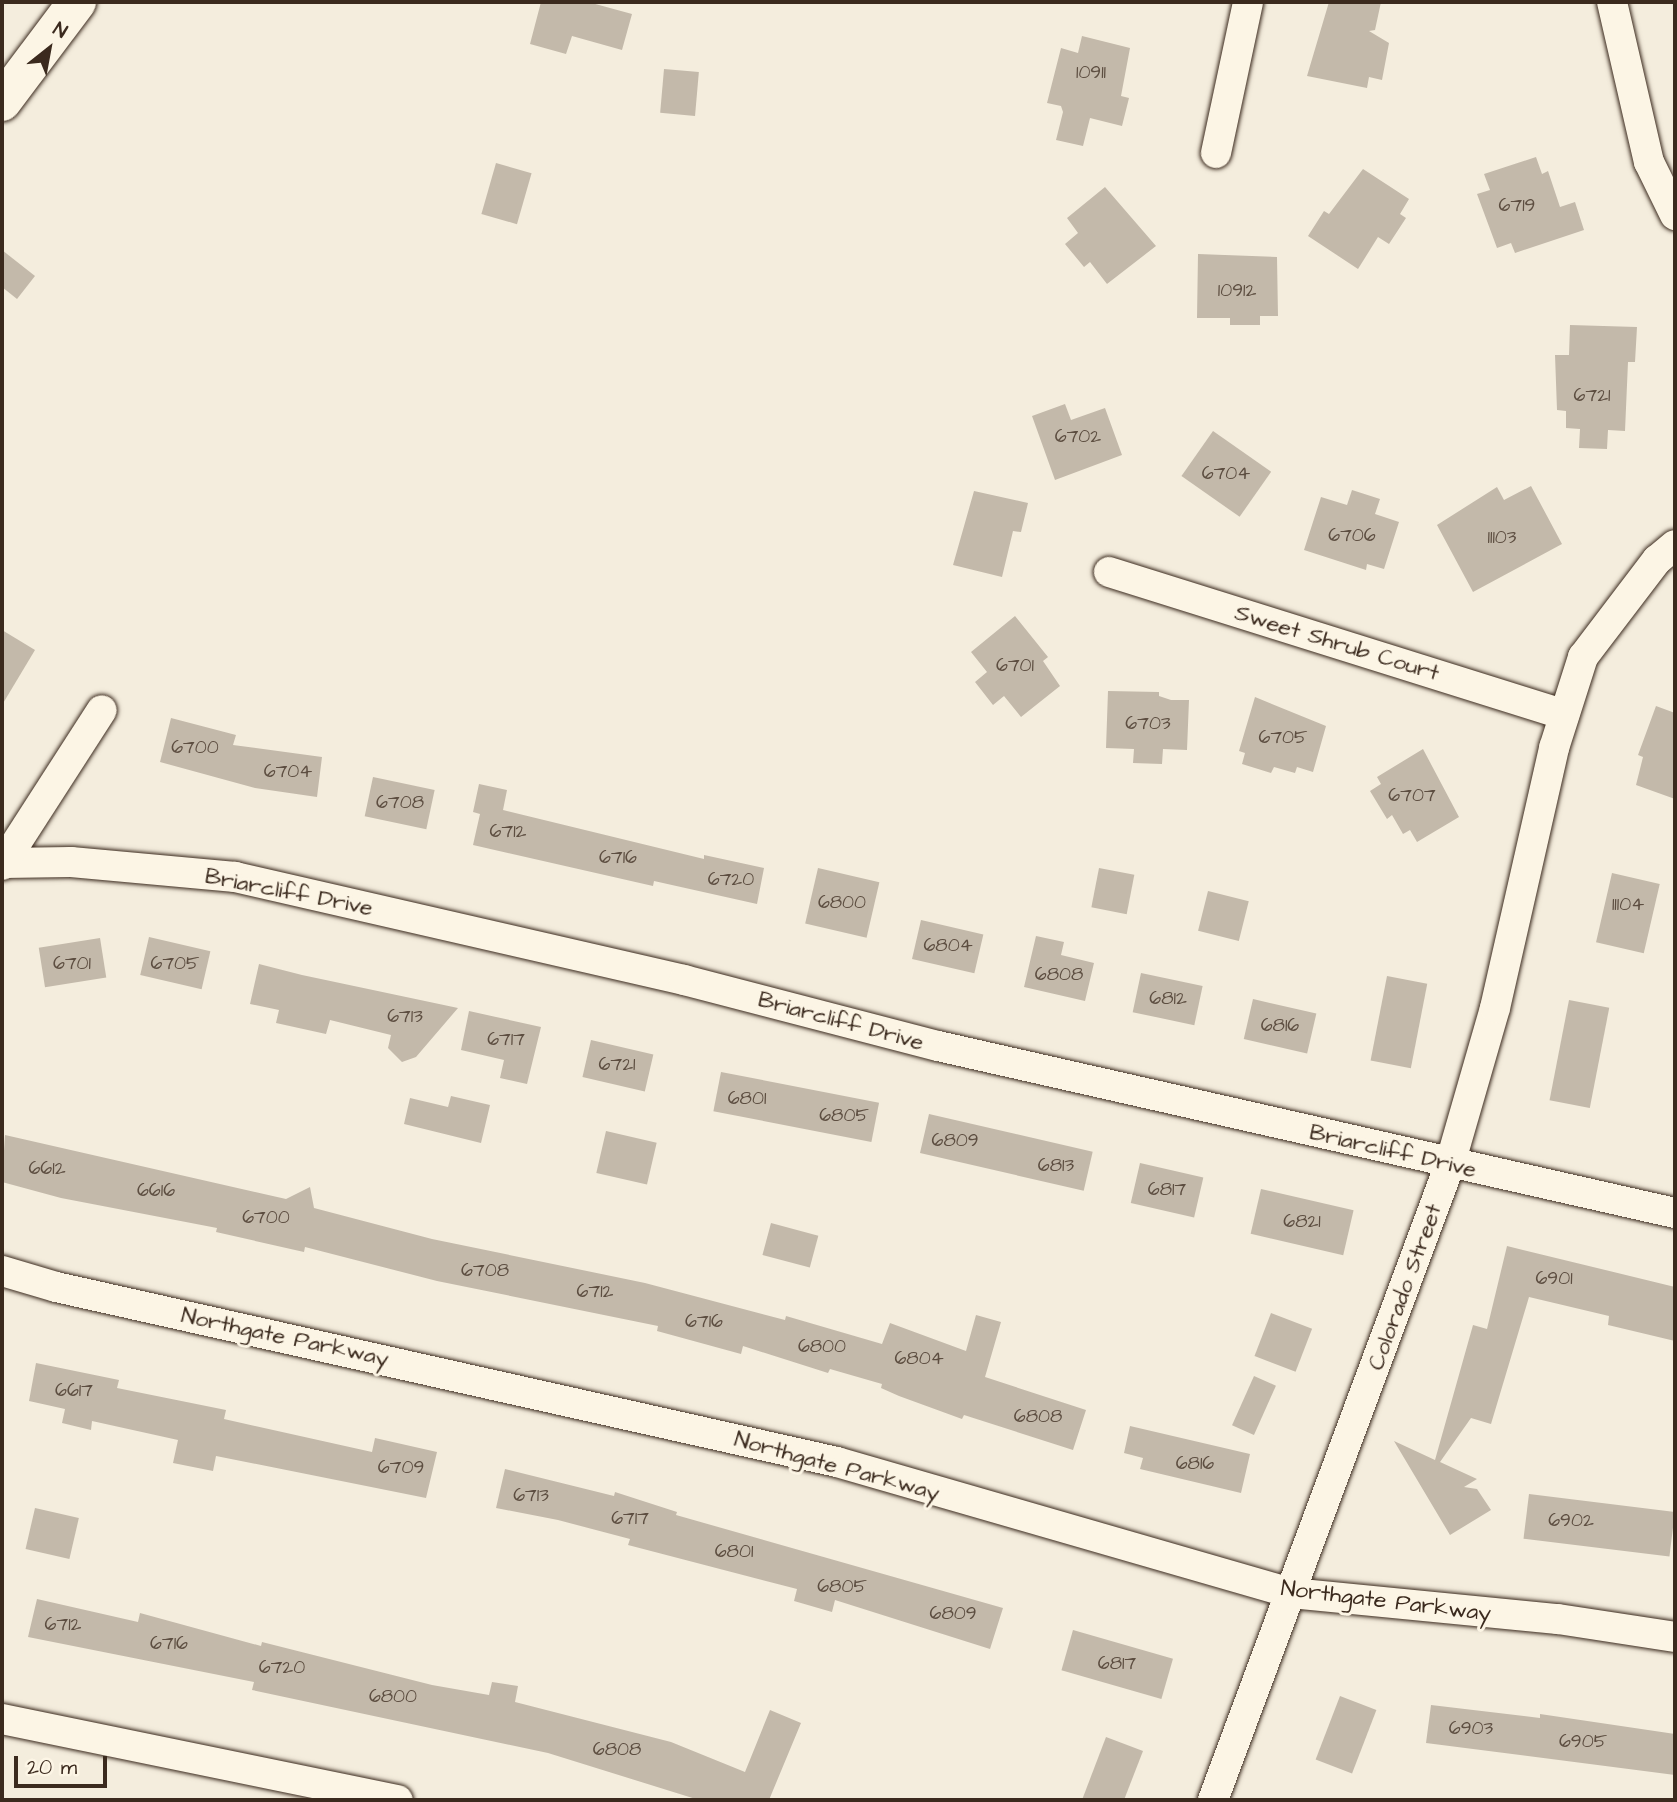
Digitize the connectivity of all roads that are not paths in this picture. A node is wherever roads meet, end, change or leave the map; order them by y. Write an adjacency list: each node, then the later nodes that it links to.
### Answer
1 (77, 2): 4 (main road)
2 (1248, 2): 5 (street)
3 (1612, 2): 6 (street)
4 (2, 102)
5 (1216, 153)
6 (1675, 215)
7 (1675, 545): 10 (street, Colorado Street)
8 (1109, 572): 10 (street, Sweet Shrub Court)
9 (102, 710): 11 (street)
10 (1564, 715): 12 (street, Colorado Street)
11 (2, 864): 12 (street, Briarcliff Drive)
12 (1450, 1164): 13 (street, Briarcliff Drive); 15 (street, Colorado Street)
13 (1675, 1213)
14 (2, 1271): 15 (street, Northgate Parkway)
15 (1291, 1593): 16 (street, Northgate Parkway); 20 (street, Colorado Street)
16 (1675, 1637)
17 (2, 1719): 18 (street)
18 (289, 1790): 19 (street)
19 (398, 1800)
20 (1213, 1800)

